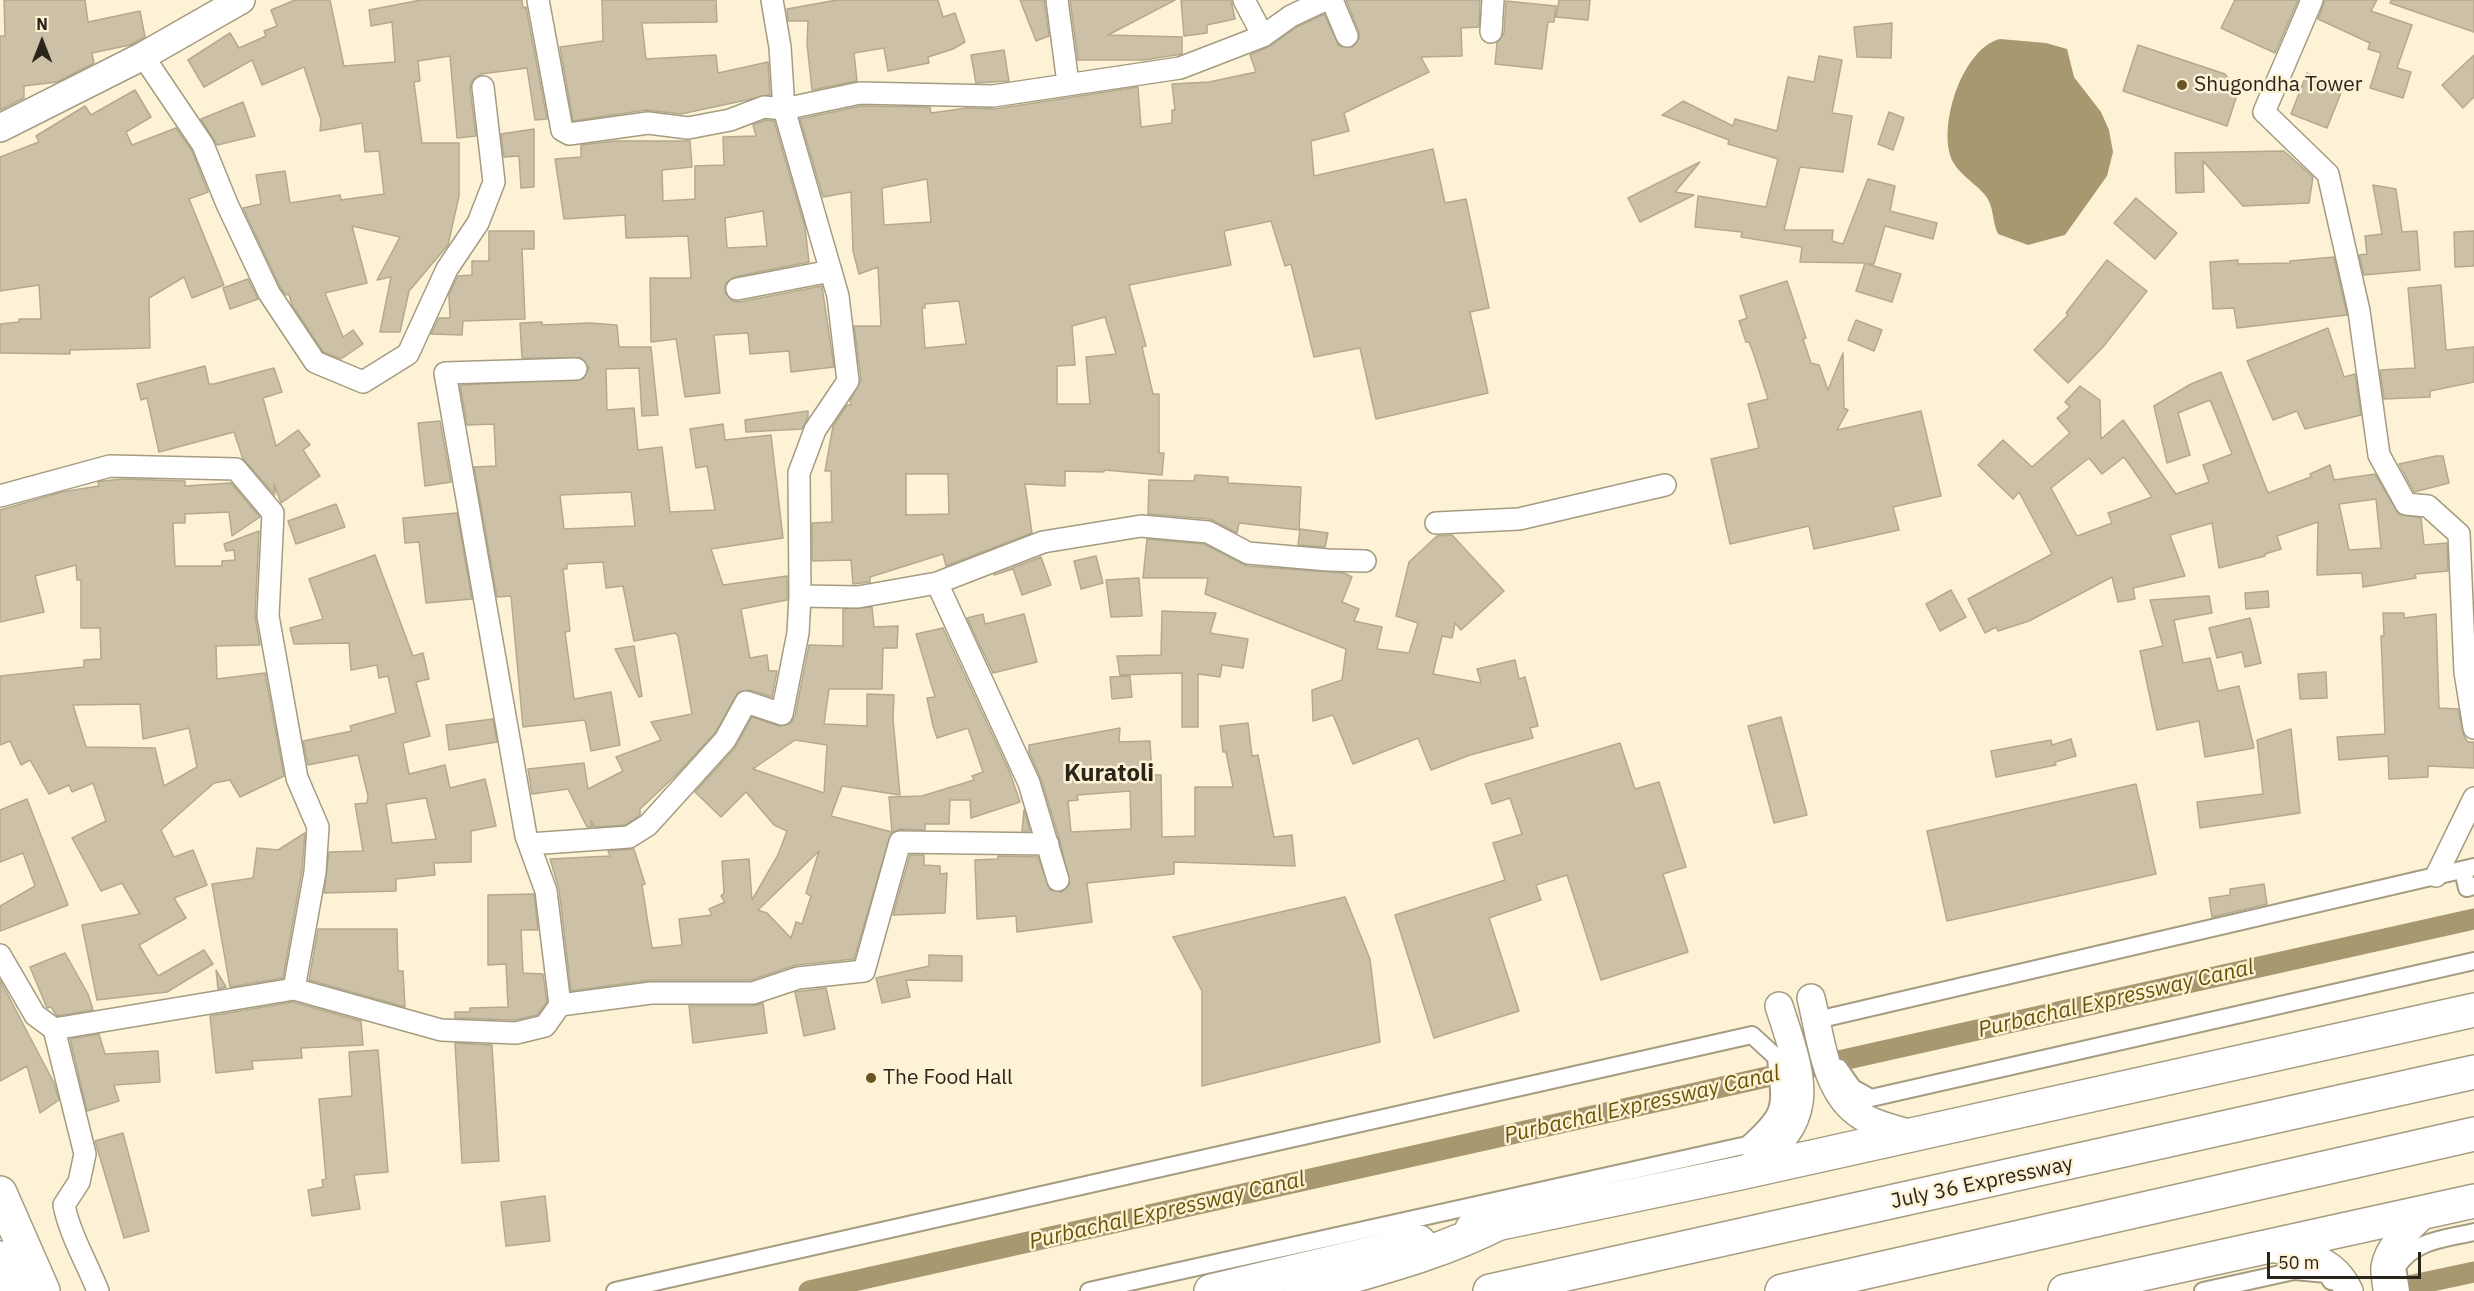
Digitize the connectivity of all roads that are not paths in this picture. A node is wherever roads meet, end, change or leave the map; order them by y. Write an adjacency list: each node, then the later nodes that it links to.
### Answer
1 (242, 0): 13 (street)
2 (538, 0): 16 (street)
3 (772, 0): 16 (street)
4 (1057, 0): 14 (street)
5 (1244, 0): 11 (street)
6 (1325, 0): 11 (street)
7 (1332, 0): 12 (street)
8 (1493, 0): 10 (street)
9 (2312, 0): 27 (street)
10 (1491, 32)
11 (1263, 36): 14 (street)
12 (1347, 36)
13 (143, 56): 15 (street); 17 (street)
14 (1068, 83): 16 (street)
15 (483, 87)
16 (784, 109): 18 (street)
17 (0, 128)
18 (831, 271): 19 (street); 26 (street)
19 (737, 289)
20 (576, 369): 29 (street)
21 (1665, 485): 23 (street)
22 (0, 496): 37 (street)
23 (1436, 523)
24 (1365, 561): 25 (street)
25 (937, 583): 26 (street); 30 (street)
26 (800, 596): 29 (street)
27 (2474, 728)
28 (2474, 798): 32 (street)
29 (529, 844): 38 (street)
30 (1048, 844): 33 (street); 38 (street)
31 (2469, 868): 32 (street); 34 (street)
32 (2436, 876): 41 (street)
33 (1058, 880)
34 (2474, 886)
35 (0, 955): 42 (street)
36 (2474, 961): 44 (street)
37 (294, 989): 38 (street); 42 (street)
38 (560, 1005)
39 (1779, 1006): 45 (street)
40 (2474, 1010): 46 (main road)
41 (1819, 1012): 44 (street)
42 (54, 1029): 60 (street)
43 (2474, 1072): 65 (main road, July 36 Expressway)
44 (1866, 1107): 46 (street)
45 (1785, 1119): 48 (street); 61 (street); 62 (street)
46 (1912, 1134): 48 (main road)
47 (2474, 1134): 66 (main road)
48 (1740, 1173): 52 (main road)
49 (0, 1193): 59 (main road)
50 (2474, 1201): 51 (main road)
51 (2426, 1212): 54 (main road); 56 (street)
52 (1501, 1222): 63 (main road); 64 (main road)
53 (2474, 1232): 56 (street)
54 (2264, 1246): 57 (street); 67 (main road)
55 (0, 1258): 58 (main road)
56 (2390, 1275): 69 (street)
57 (2339, 1284): 68 (street)
58 (15, 1291)
59 (43, 1291)
60 (98, 1291)
61 (615, 1291)
62 (1089, 1291)
63 (1211, 1291)
64 (1300, 1291)
65 (1490, 1291)
66 (1782, 1291)
67 (2065, 1291)
68 (2203, 1291)
69 (2401, 1291)

